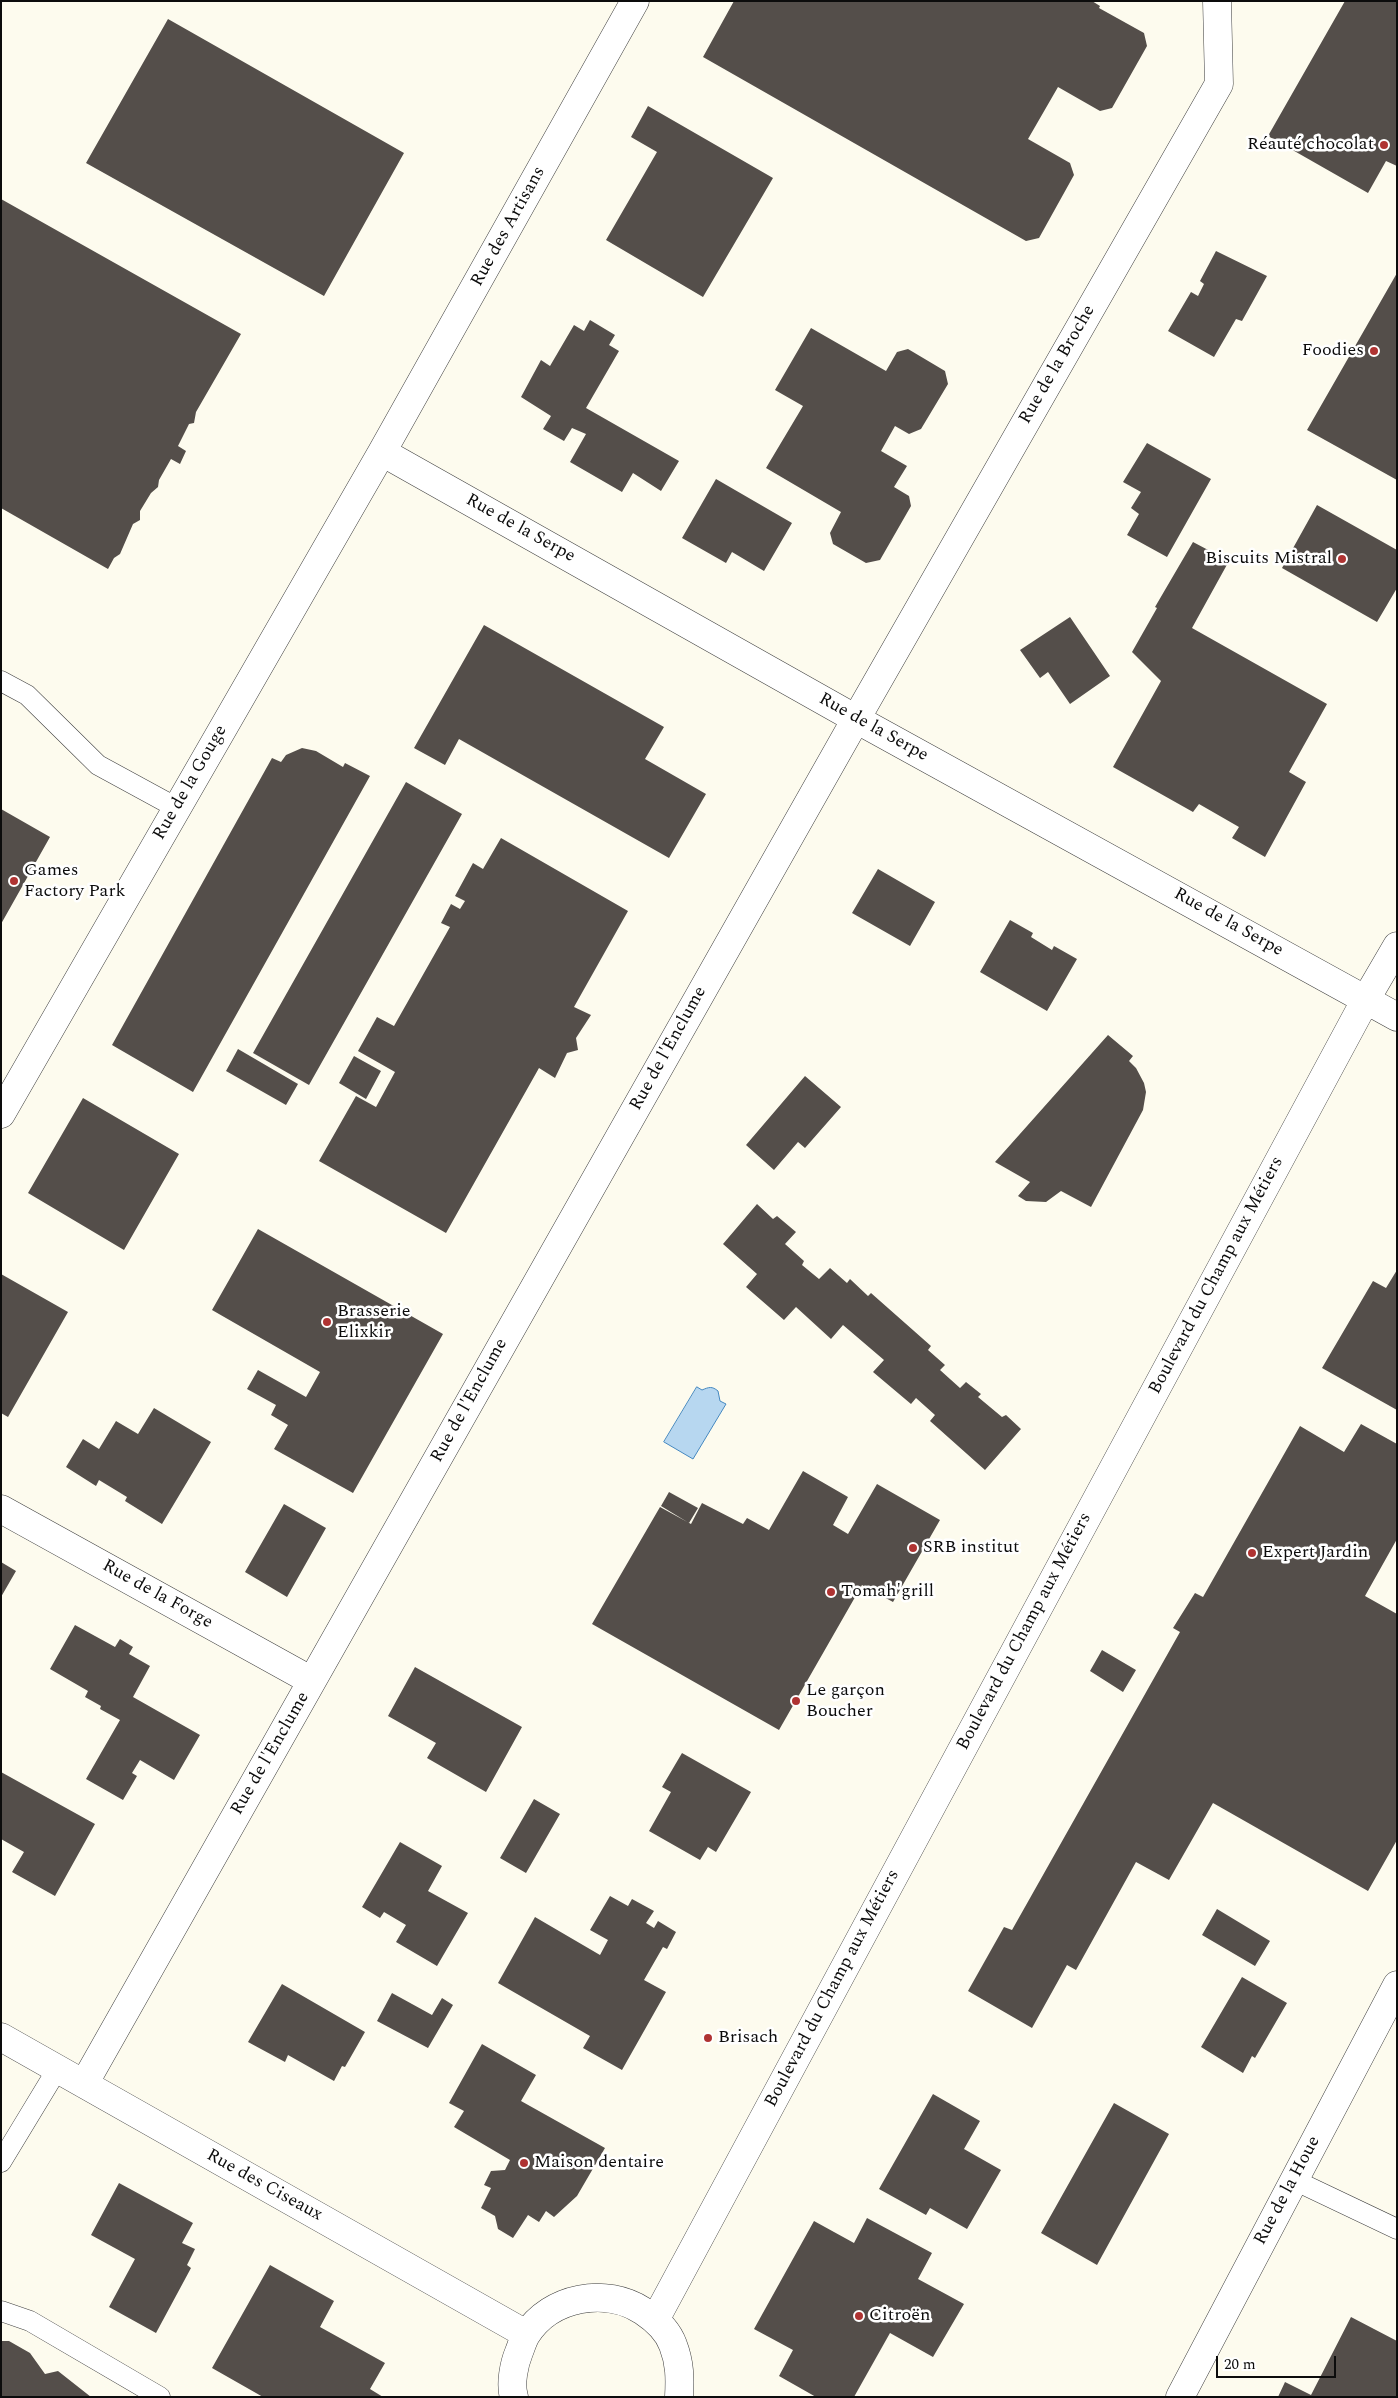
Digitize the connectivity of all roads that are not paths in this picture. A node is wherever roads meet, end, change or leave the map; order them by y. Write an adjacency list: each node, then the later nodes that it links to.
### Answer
1 (635, 1): 3 (street, Rue des Artisans)
2 (1218, 1): 5 (street, Rue de la Broche)
3 (382, 452): 5 (street, Rue de la Serpe); 6 (street, Rue de la Gouge)
4 (1, 681): 6 (lane)
5 (856, 719): 8 (street, Rue de la Serpe); 12 (street, Rue de l'Enclume)
6 (177, 808): 10 (street, Rue de la Gouge)
7 (1397, 946): 8 (street, Boulevard du Champ aux Métiers)
8 (1366, 999): 9 (street); 21 (street, Boulevard du Champ aux Métiers)
9 (1397, 1017)
10 (1, 1114)
11 (1, 1509): 12 (street, Rue de la Forge)
12 (312, 1681): 16 (street, Rue de l'Enclume)
13 (1397, 1985): 18 (street, Rue de la Houe)
14 (1, 2037): 15 (street, Rue des Ciseaux)
15 (58, 2068): 16 (street, Rue des Ciseaux); 17 (lane)
16 (84, 2084): 22 (street, Rue des Ciseaux)
17 (1, 2162)
18 (1294, 2180): 19 (lane); 26 (street, Rue de la Houe)
19 (1397, 2229)
20 (1, 2311): 23 (lane)
21 (655, 2320): 22 (street); 25 (street)
22 (526, 2334): 24 (street)
23 (160, 2397)
24 (514, 2397)
25 (679, 2397)
26 (1180, 2397)

